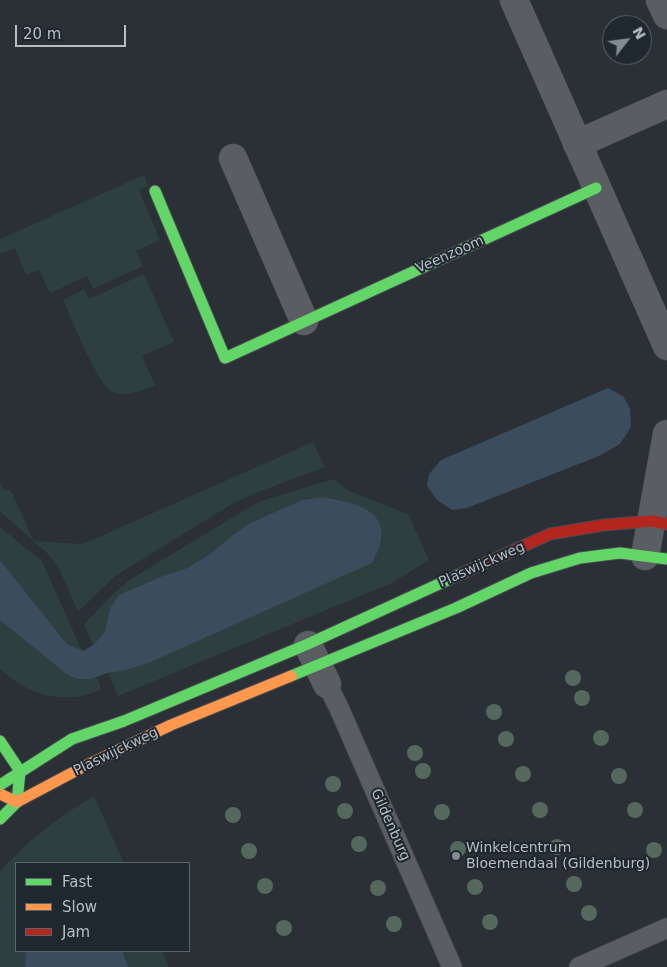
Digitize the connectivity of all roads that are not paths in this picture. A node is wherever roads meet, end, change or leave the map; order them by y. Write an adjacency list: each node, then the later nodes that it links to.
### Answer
1 (514, 0): 5 (street)
2 (660, 0): 3 (street)
3 (667, 15)
4 (667, 104): 5 (street)
5 (577, 144): 7 (street)
6 (233, 158): 9 (street)
7 (596, 188): 9 (street, Veenzoom); 10 (street)
8 (155, 191): 9 (street, Veenzoom)
9 (304, 321)
10 (667, 346)
11 (667, 434): 12 (street)
12 (659, 522): 13 (street); 14 (street, Plaswijckweg)
13 (656, 557): 14 (street, Plaswijckweg)
14 (317, 664): 16 (street, Plaswijckweg); 19 (street, Plaswijckweg); 22 (lane, Gildenburg)
15 (0, 740): 16 (street)
16 (20, 771): 17 (street, Plaswijckweg); 19 (street)
17 (0, 785)
18 (0, 794): 19 (street)
19 (17, 802): 20 (street, Plaswijckweg)
20 (0, 818)
21 (667, 928): 23 (lane)
22 (452, 967)
23 (579, 967)

